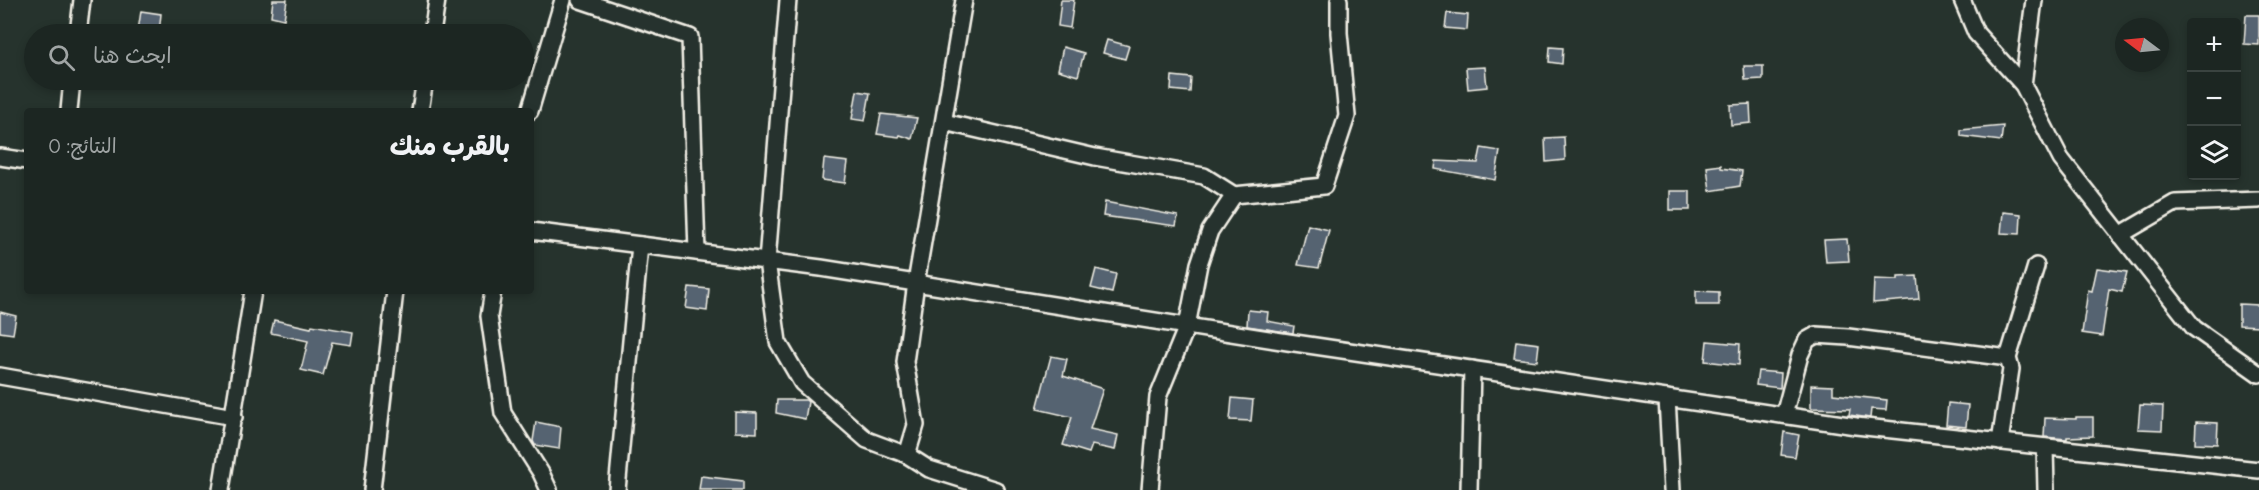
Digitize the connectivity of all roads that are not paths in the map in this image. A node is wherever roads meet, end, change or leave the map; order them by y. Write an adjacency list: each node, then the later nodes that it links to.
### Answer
1 (82, 0): 10 (street)
2 (437, 0): 11 (street)
3 (563, 0): 17 (street)
4 (580, 0): 26 (street)
5 (788, 0): 27 (street)
6 (964, 0): 18 (street)
7 (1339, 0): 21 (street)
8 (1962, 0): 12 (street)
9 (2034, 0): 12 (street)
10 (79, 24)
11 (433, 24)
12 (2023, 85): 24 (street)
13 (71, 90): 15 (street)
14 (423, 90): 16 (street)
15 (69, 108)
16 (420, 108)
17 (531, 108)
18 (944, 122): 21 (street); 29 (street)
19 (0, 157): 20 (street)
20 (24, 161)
21 (1234, 195): 33 (street)
22 (2259, 200): 24 (street)
23 (534, 231): 25 (street)
24 (2120, 235): 36 (street)
25 (640, 245): 26 (street); 48 (street)
26 (697, 252): 27 (street)
27 (767, 261): 29 (street); 43 (street)
28 (2036, 266): 34 (street)
29 (916, 283): 33 (street); 43 (street)
30 (253, 294): 40 (street)
31 (395, 294): 46 (street)
32 (493, 294): 47 (street)
33 (1187, 326): 35 (street); 50 (street)
34 (2008, 358): 39 (street); 41 (street)
35 (1472, 369): 38 (street); 51 (street)
36 (2259, 374)
37 (0, 376): 40 (street)
38 (1667, 398): 39 (street); 52 (street)
39 (1784, 415): 41 (street)
40 (234, 417): 45 (street)
41 (2000, 442): 42 (street)
42 (2045, 447): 44 (street); 53 (street)
43 (907, 454): 49 (street)
44 (2259, 470)
45 (221, 490)
46 (372, 490)
47 (549, 490)
48 (617, 490)
49 (996, 490)
50 (1150, 490)
51 (1469, 490)
52 (1672, 490)
53 (2046, 490)

